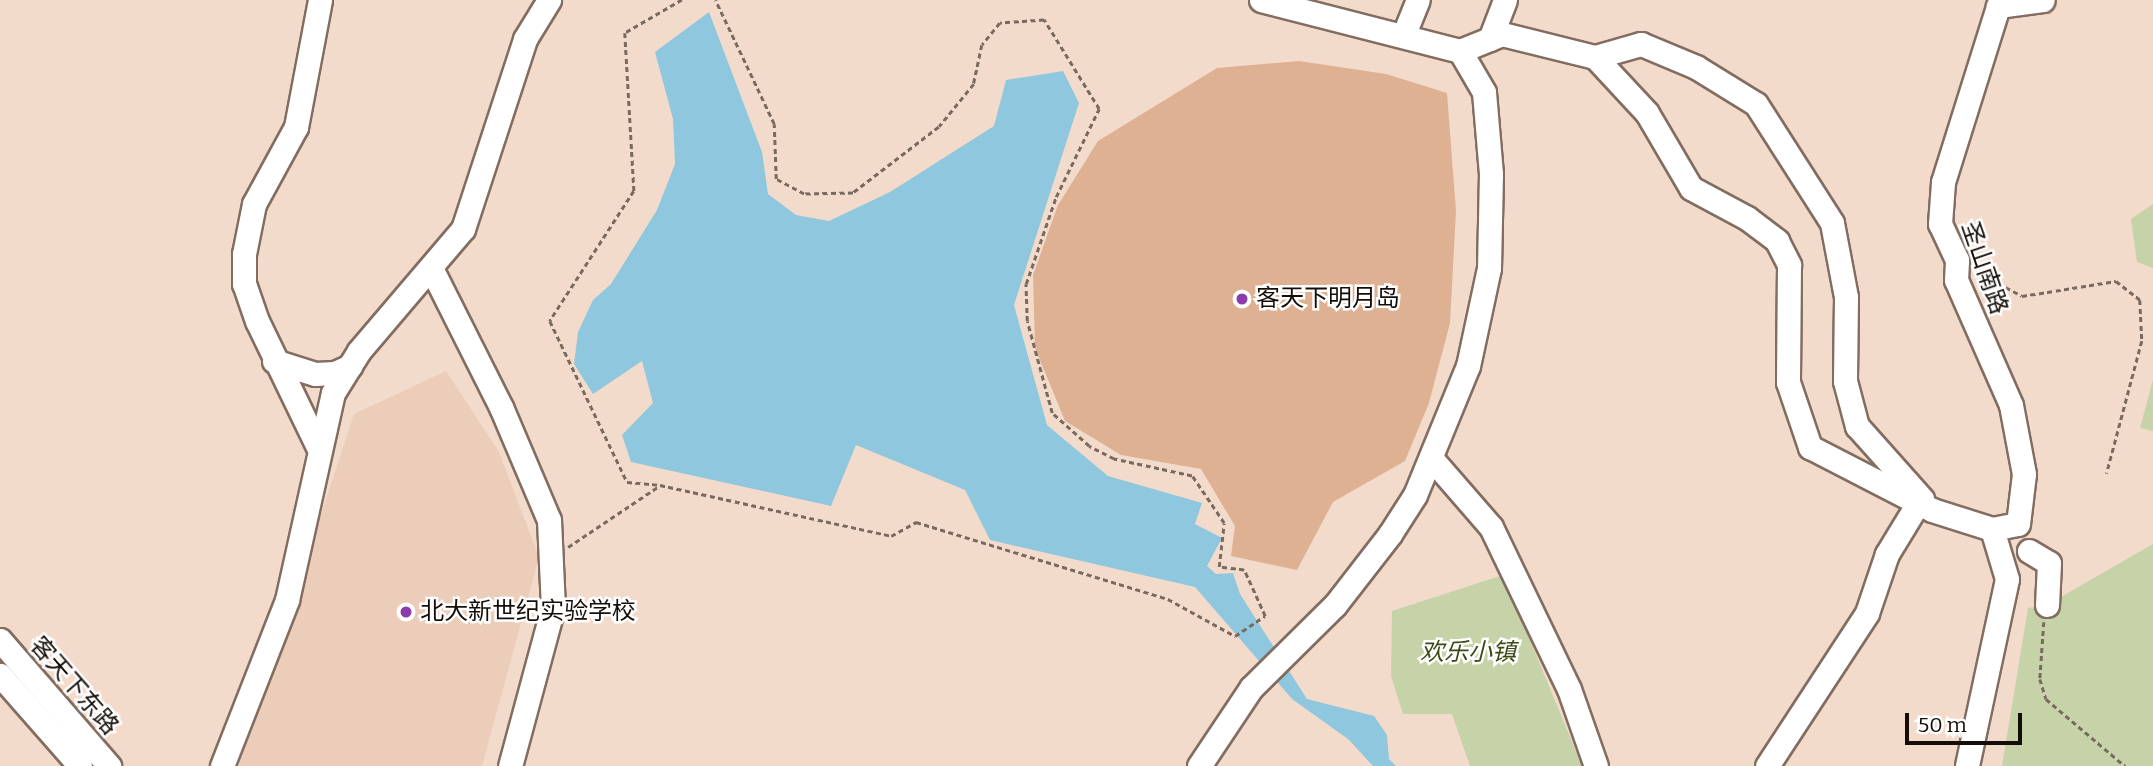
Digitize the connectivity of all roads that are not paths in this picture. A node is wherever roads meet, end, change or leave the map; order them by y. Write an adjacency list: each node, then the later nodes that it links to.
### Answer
1 (320, 0): 12 (street)
2 (550, 0): 11 (street)
3 (1261, 0): 7 (street)
4 (1418, 0): 7 (street)
5 (1505, 0): 8 (street)
6 (2043, 0): 17 (street, 圣山南路)
7 (1404, 34): 9 (street)
8 (1490, 39): 9 (street); 10 (street)
9 (1460, 51): 15 (street)
10 (1595, 57): 16 (street); 16 (street)
11 (431, 268): 13 (street); 28 (street)
12 (274, 361): 13 (street); 14 (street)
13 (350, 366): 14 (street)
14 (318, 447): 27 (street)
15 (1431, 458): 29 (street); 30 (street)
16 (1925, 507): 18 (street); 24 (street)
17 (2018, 524): 18 (street); 19 (street)
18 (1992, 529): 20 (street)
19 (2029, 551): 20 (street); 21 (street)
20 (2001, 557): 31 (street)
21 (2047, 605)
22 (0, 640): 26 (street, 客天下东路)
23 (0, 675): 25 (street, 客天下东路)
24 (1773, 763)
25 (80, 766)
26 (108, 766)
27 (222, 766)
28 (510, 766)
29 (1199, 766)
30 (1596, 766)
31 (1967, 766)

